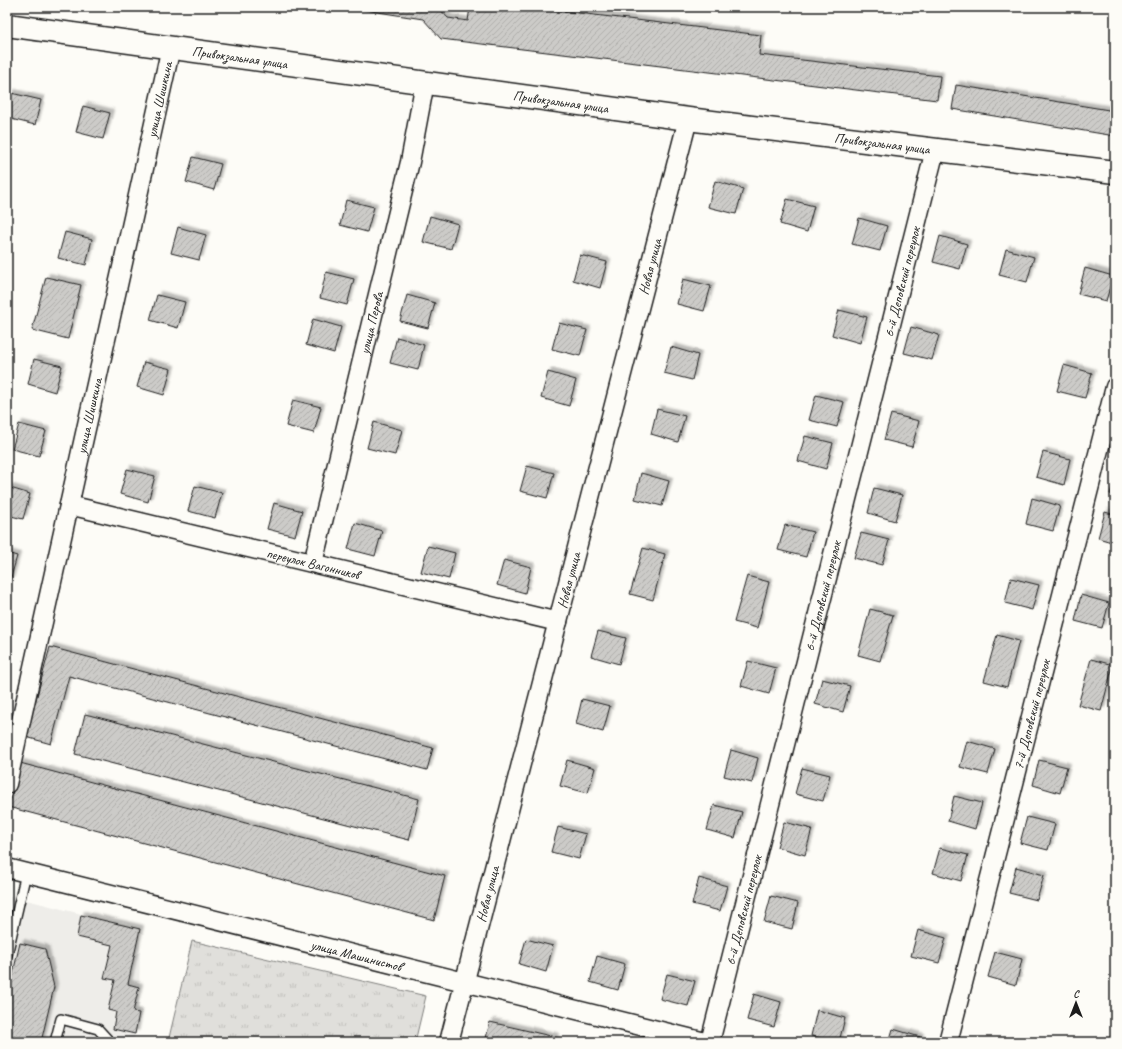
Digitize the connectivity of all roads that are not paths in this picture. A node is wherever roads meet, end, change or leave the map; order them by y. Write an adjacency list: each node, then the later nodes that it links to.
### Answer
1 (7, 25): 2 (street, Привокзальная улица)
2 (171, 47): 3 (street, Привокзальная улица); 8 (street, улица Шишкина)
3 (425, 82): 4 (street, Привокзальная улица); 9 (street, улица Перова)
4 (688, 119): 5 (street, Привокзальная улица); 10 (street, Новая улица)
5 (935, 150): 6 (street, Привокзальная улица); 20 (street, 6-й Деповский переулок)
6 (1115, 172)
7 (1115, 387): 21 (street, 7-й Деповский переулок)
8 (69, 505): 9 (street, переулок Вагонников); 11 (street, улица Шишкина)
9 (313, 563): 10 (street, переулок Вагонников)
10 (558, 622): 15 (street, Новая улица)
11 (7, 784)
12 (7, 868): 13 (street, улица Машинистов)
13 (26, 873): 14 (lane); 15 (street, улица Машинистов)
14 (7, 955)
15 (465, 982): 18 (street, Новая улица); 19 (street, улица Машинистов)
16 (56, 1042): 17 (lane)
17 (110, 1042)
18 (449, 1042)
19 (705, 1042)
20 (710, 1042)
21 (948, 1042)

